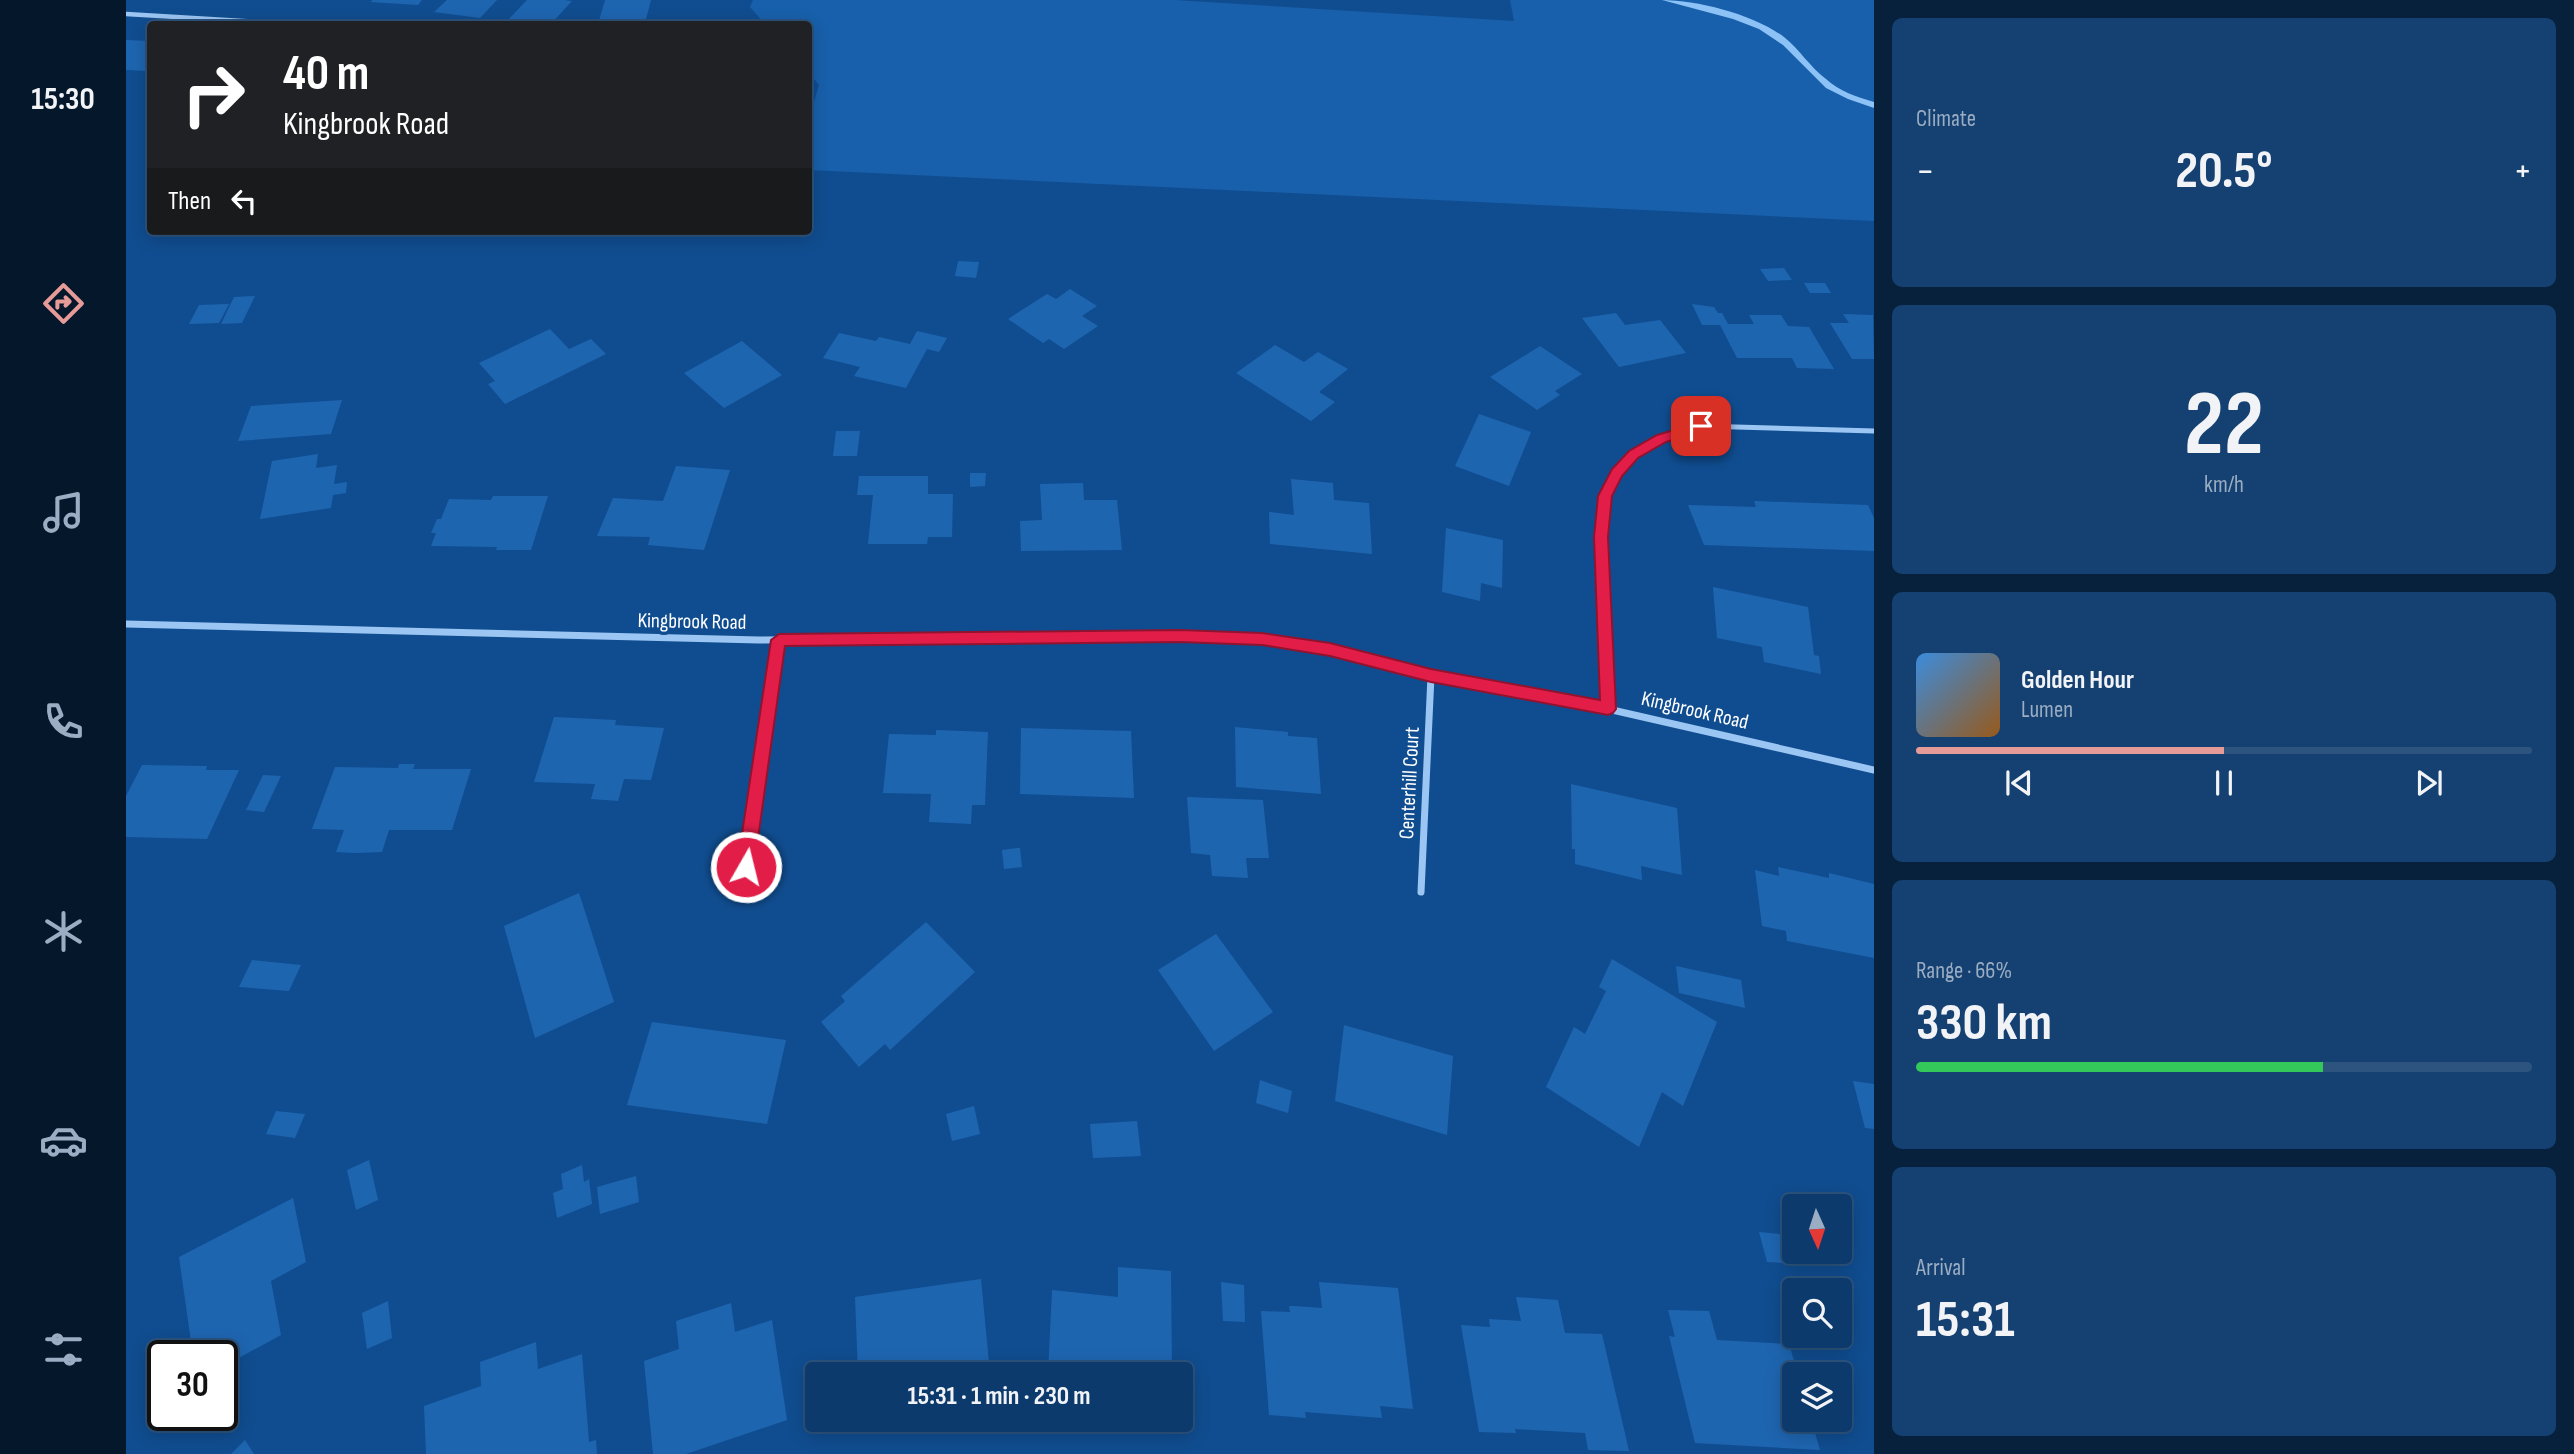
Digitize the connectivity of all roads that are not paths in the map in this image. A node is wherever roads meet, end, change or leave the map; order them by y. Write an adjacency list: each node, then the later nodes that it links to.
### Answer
1 (126, 14): 2 (street)
2 (242, 21)
3 (1874, 431): 7 (street)
4 (126, 624): 5 (street, Kingbrook Road)
5 (779, 640): 6 (street, Kingbrook Road); 9 (street)
6 (1431, 676): 7 (street, Kingbrook Road); 10 (street, Centerhill Court)
7 (1608, 709): 8 (street, Kingbrook Road)
8 (1874, 770)
9 (746, 867)
10 (1421, 892)

